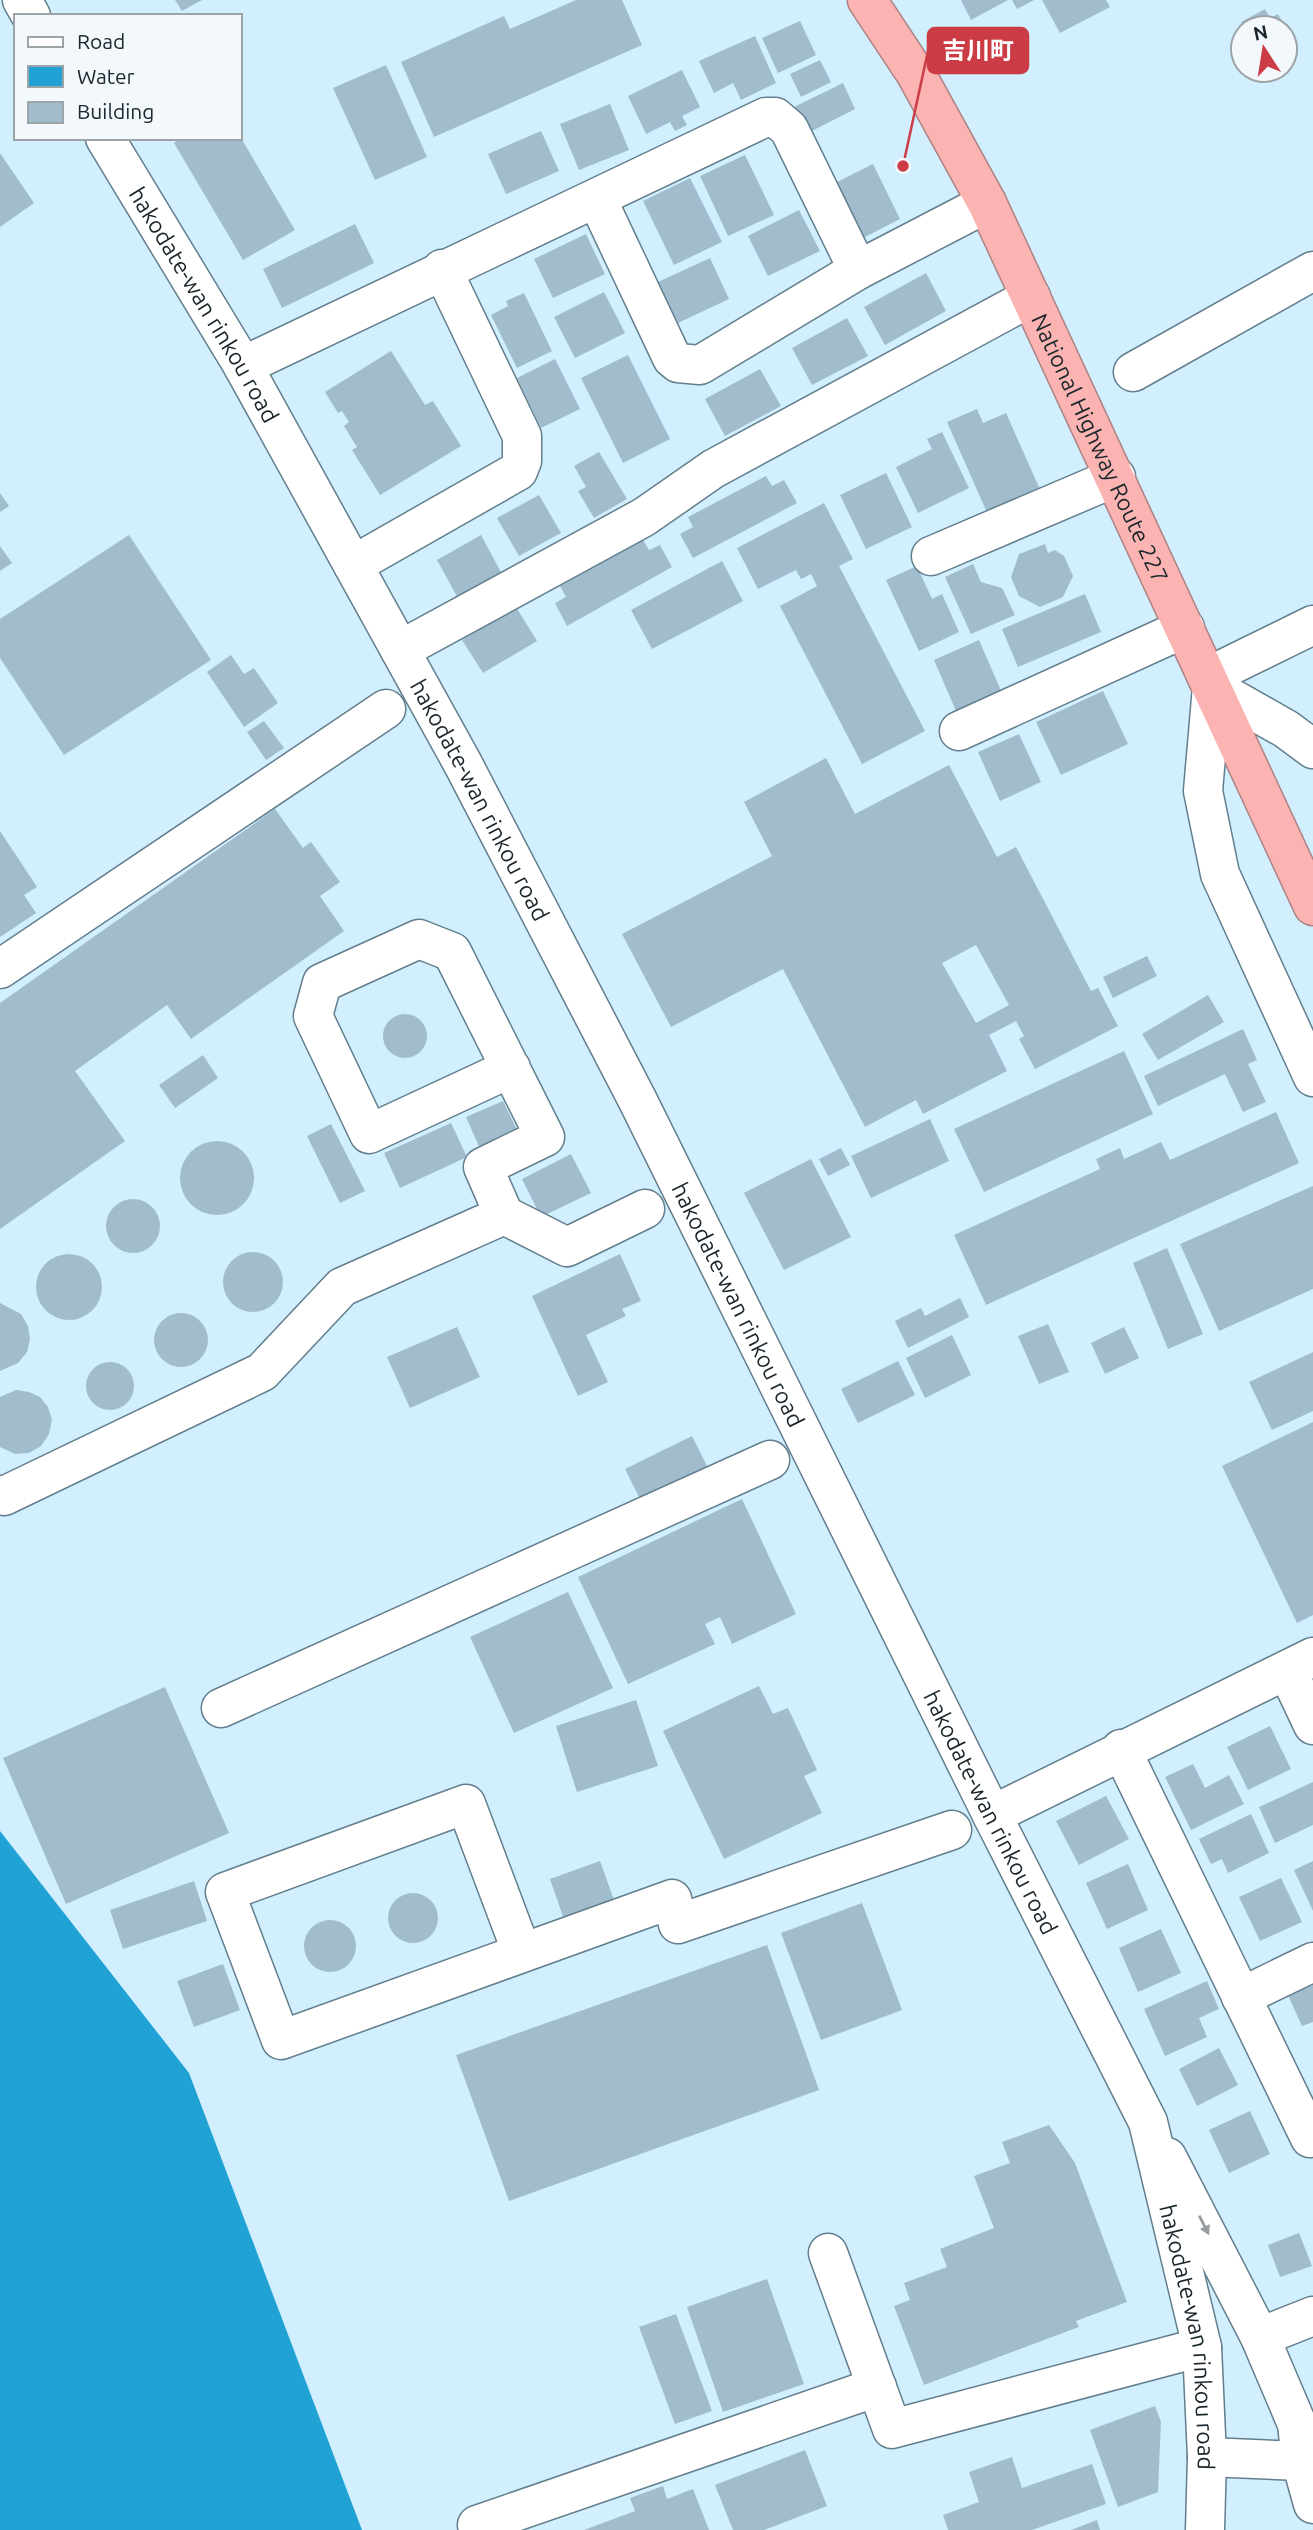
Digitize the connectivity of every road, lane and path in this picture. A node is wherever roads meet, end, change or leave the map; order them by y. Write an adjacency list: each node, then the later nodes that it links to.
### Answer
1 (867, 0): 4 (highway, National Highway Route 227)
2 (106, 140): 9 (street, hakodate-wan rinkou road)
3 (597, 199): 5 (street); 6 (street); 6 (street)
4 (987, 204): 6 (street); 8 (highway, National Highway Route 227)
5 (442, 269): 9 (street); 13 (street)
6 (858, 270)
7 (1313, 271): 10 (street)
8 (1031, 297): 11 (highway, National Highway Route 227); 16 (street)
9 (243, 366): 13 (street, hakodate-wan rinkou road)
10 (1133, 372)
11 (1116, 477): 12 (street); 15 (highway, National Highway Route 227)
12 (930, 556)
13 (353, 565): 16 (street, hakodate-wan rinkou road)
14 (1313, 625): 17 (street)
15 (1185, 628): 17 (highway, National Highway Route 227); 19 (street)
16 (400, 650): 33 (street, hakodate-wan rinkou road)
17 (1209, 682): 20 (street); 21 (highway, National Highway Route 227); 24 (street)
18 (386, 709): 22 (street)
19 (959, 731)
20 (1313, 749)
21 (1313, 906)
22 (0, 969)
23 (511, 1068): 23 (street); 26 (street)
24 (1313, 1077)
25 (645, 1209): 26 (street)
26 (504, 1215): 28 (street)
27 (770, 1460): 30 (street)
28 (0, 1495)
29 (1300, 1663): 31 (street); 32 (street)
30 (221, 1708)
31 (1313, 1725)
32 (1121, 1749): 33 (street); 37 (street)
33 (992, 1815): 38 (street, hakodate-wan rinkou road)
34 (952, 1830): 35 (street)
35 (522, 1953): 35 (street)
36 (1313, 1962): 37 (street)
37 (1241, 1997): 39 (street)
38 (1148, 2122): 42 (street, one-way to 42); 43 (street, hakodate-wan rinkou road)
39 (1313, 2137)
40 (828, 2253): 44 (street)
41 (1313, 2316): 42 (street)
42 (1260, 2337): 46 (street)
43 (1202, 2347): 44 (street); 45 (street, hakodate-wan rinkou road)
44 (877, 2387): 48 (street)
45 (1207, 2457): 46 (street); 49 (street, hakodate-wan rinkou road)
46 (1301, 2461): 47 (street)
47 (1313, 2504)
48 (477, 2525)
49 (1205, 2530)

